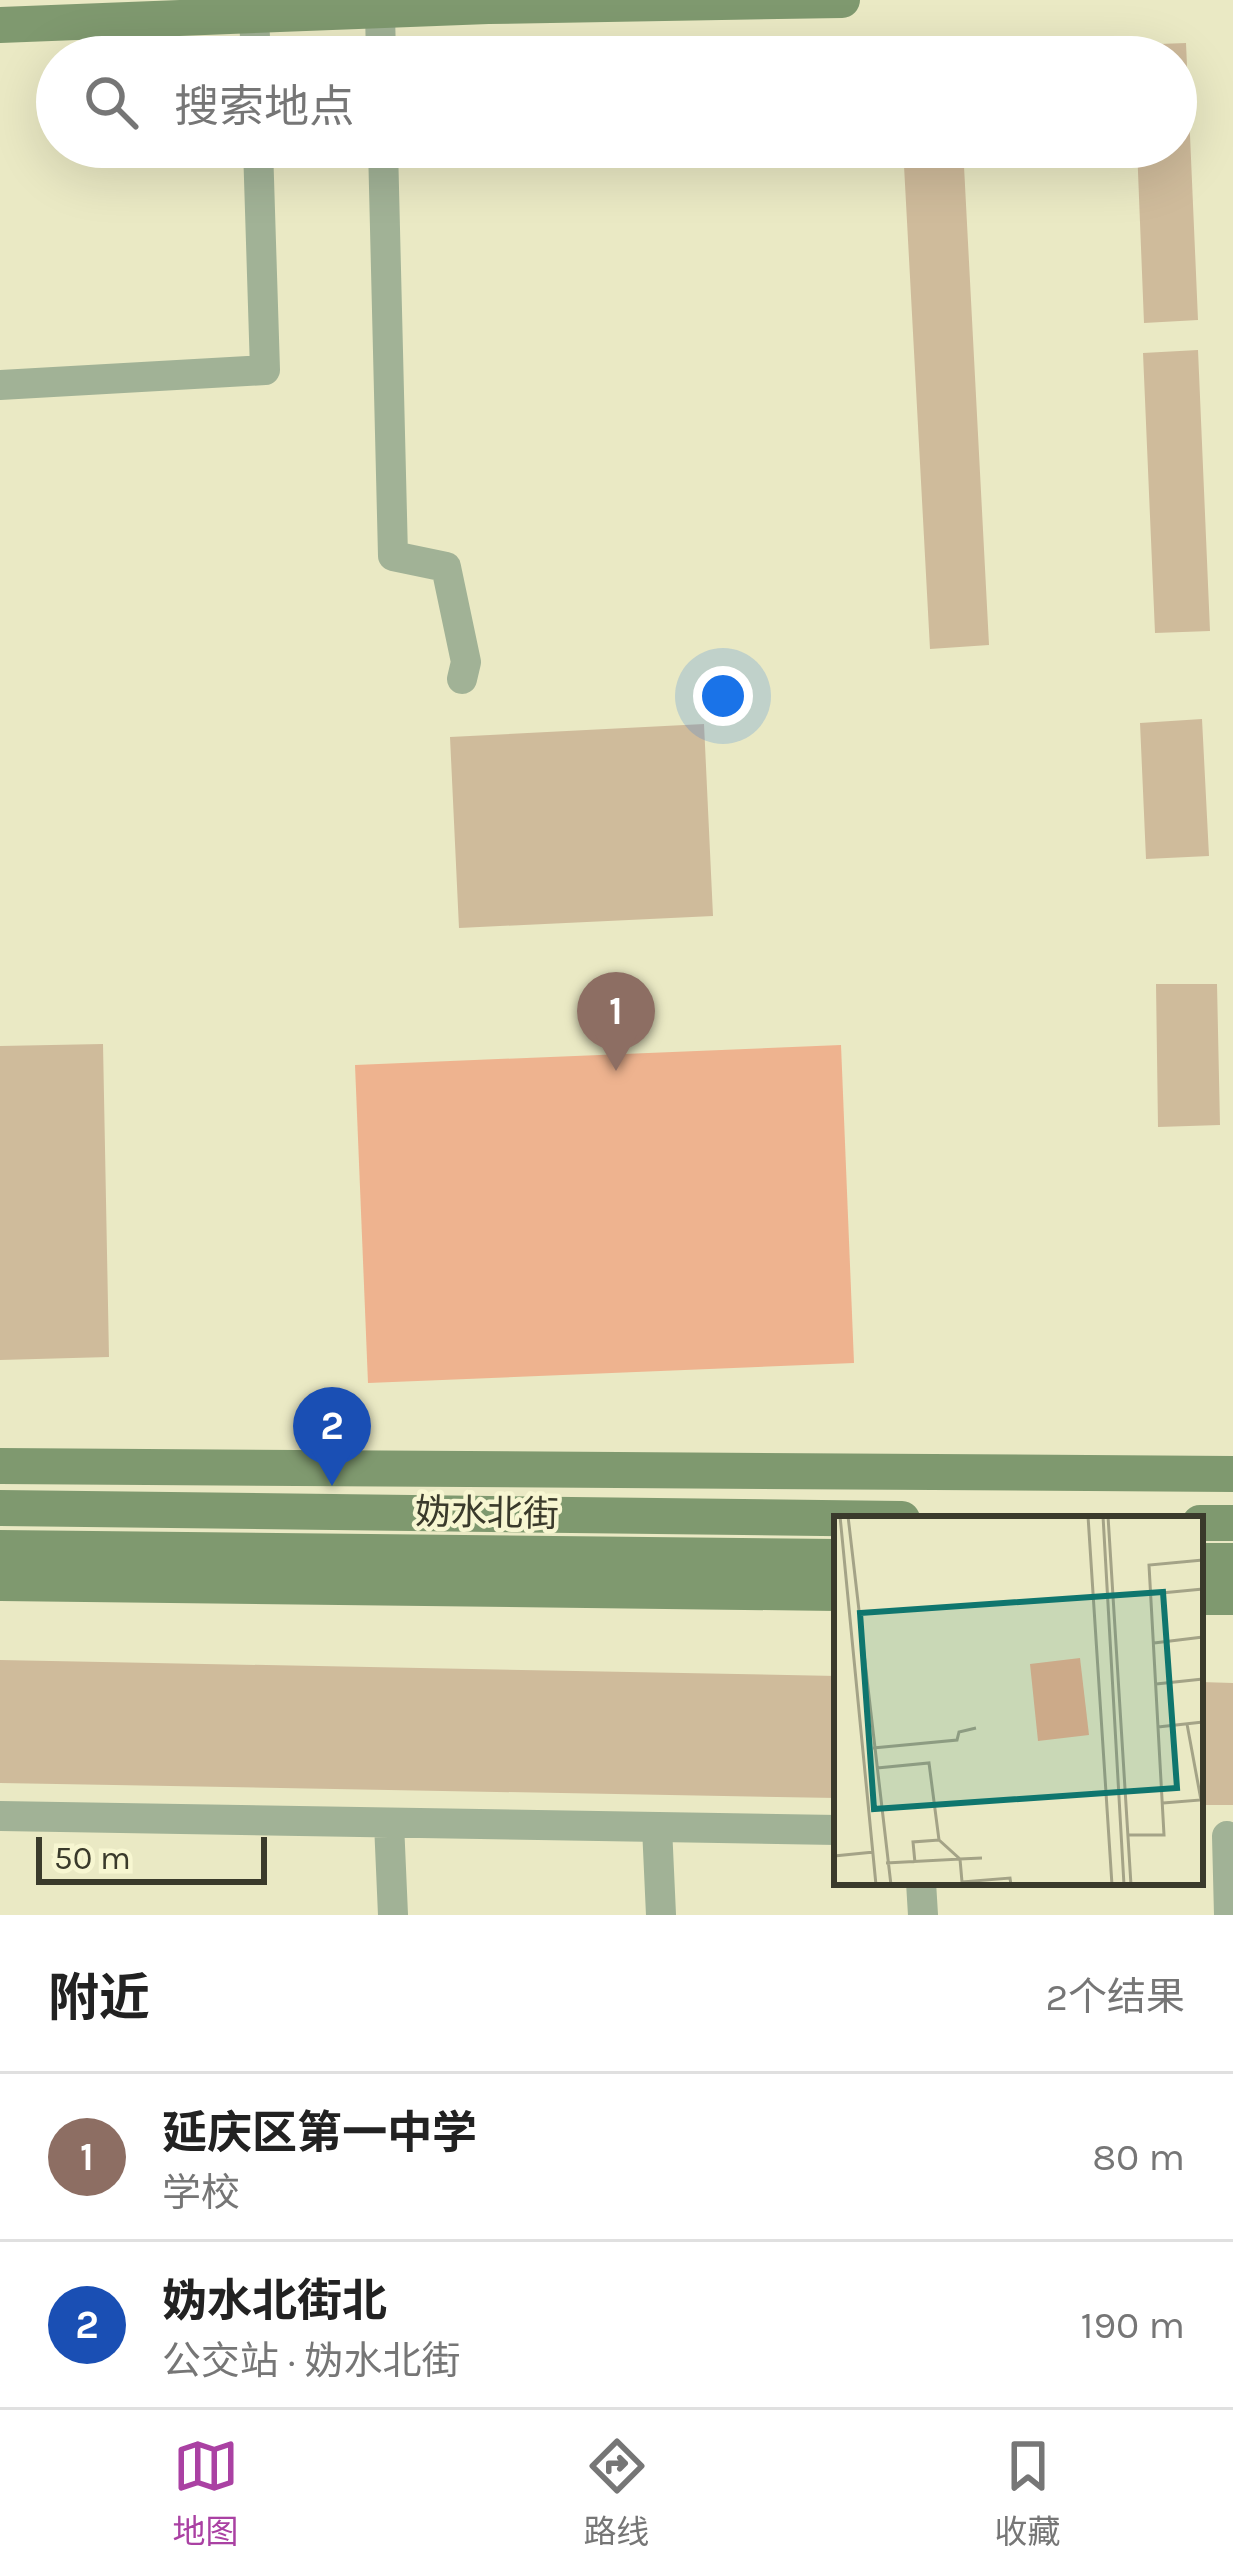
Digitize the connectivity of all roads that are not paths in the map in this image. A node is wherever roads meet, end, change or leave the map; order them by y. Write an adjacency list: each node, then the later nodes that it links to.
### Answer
1 (842, 0): 2 (main road)
2 (380, 12): 3 (main road); 6 (street)
3 (254, 18): 4 (main road); 5 (street)
4 (0, 26)
5 (255, 36)
6 (381, 36)
7 (259, 168): 9 (street)
8 (384, 168): 10 (street)
9 (0, 385)
10 (462, 679)
11 (0, 1466): 12 (main road)
12 (1233, 1474)
13 (0, 1508): 14 (main road, 妫水北街)
14 (834, 1518)
15 (0, 1548): 16 (main road, 妫水北街)
16 (834, 1557)
17 (0, 1583): 18 (main road, 妫水北街)
18 (834, 1593)
19 (1203, 1597): 20 (main road)
20 (1233, 1598)
21 (0, 1816): 22 (street)
22 (389, 1823): 23 (street); 27 (street)
23 (657, 1827): 24 (street); 28 (street)
24 (834, 1830)
25 (1220, 1836): 30 (street)
26 (921, 1885): 29 (street)
27 (393, 1915)
28 (661, 1915)
29 (923, 1915)
30 (1229, 1915)

